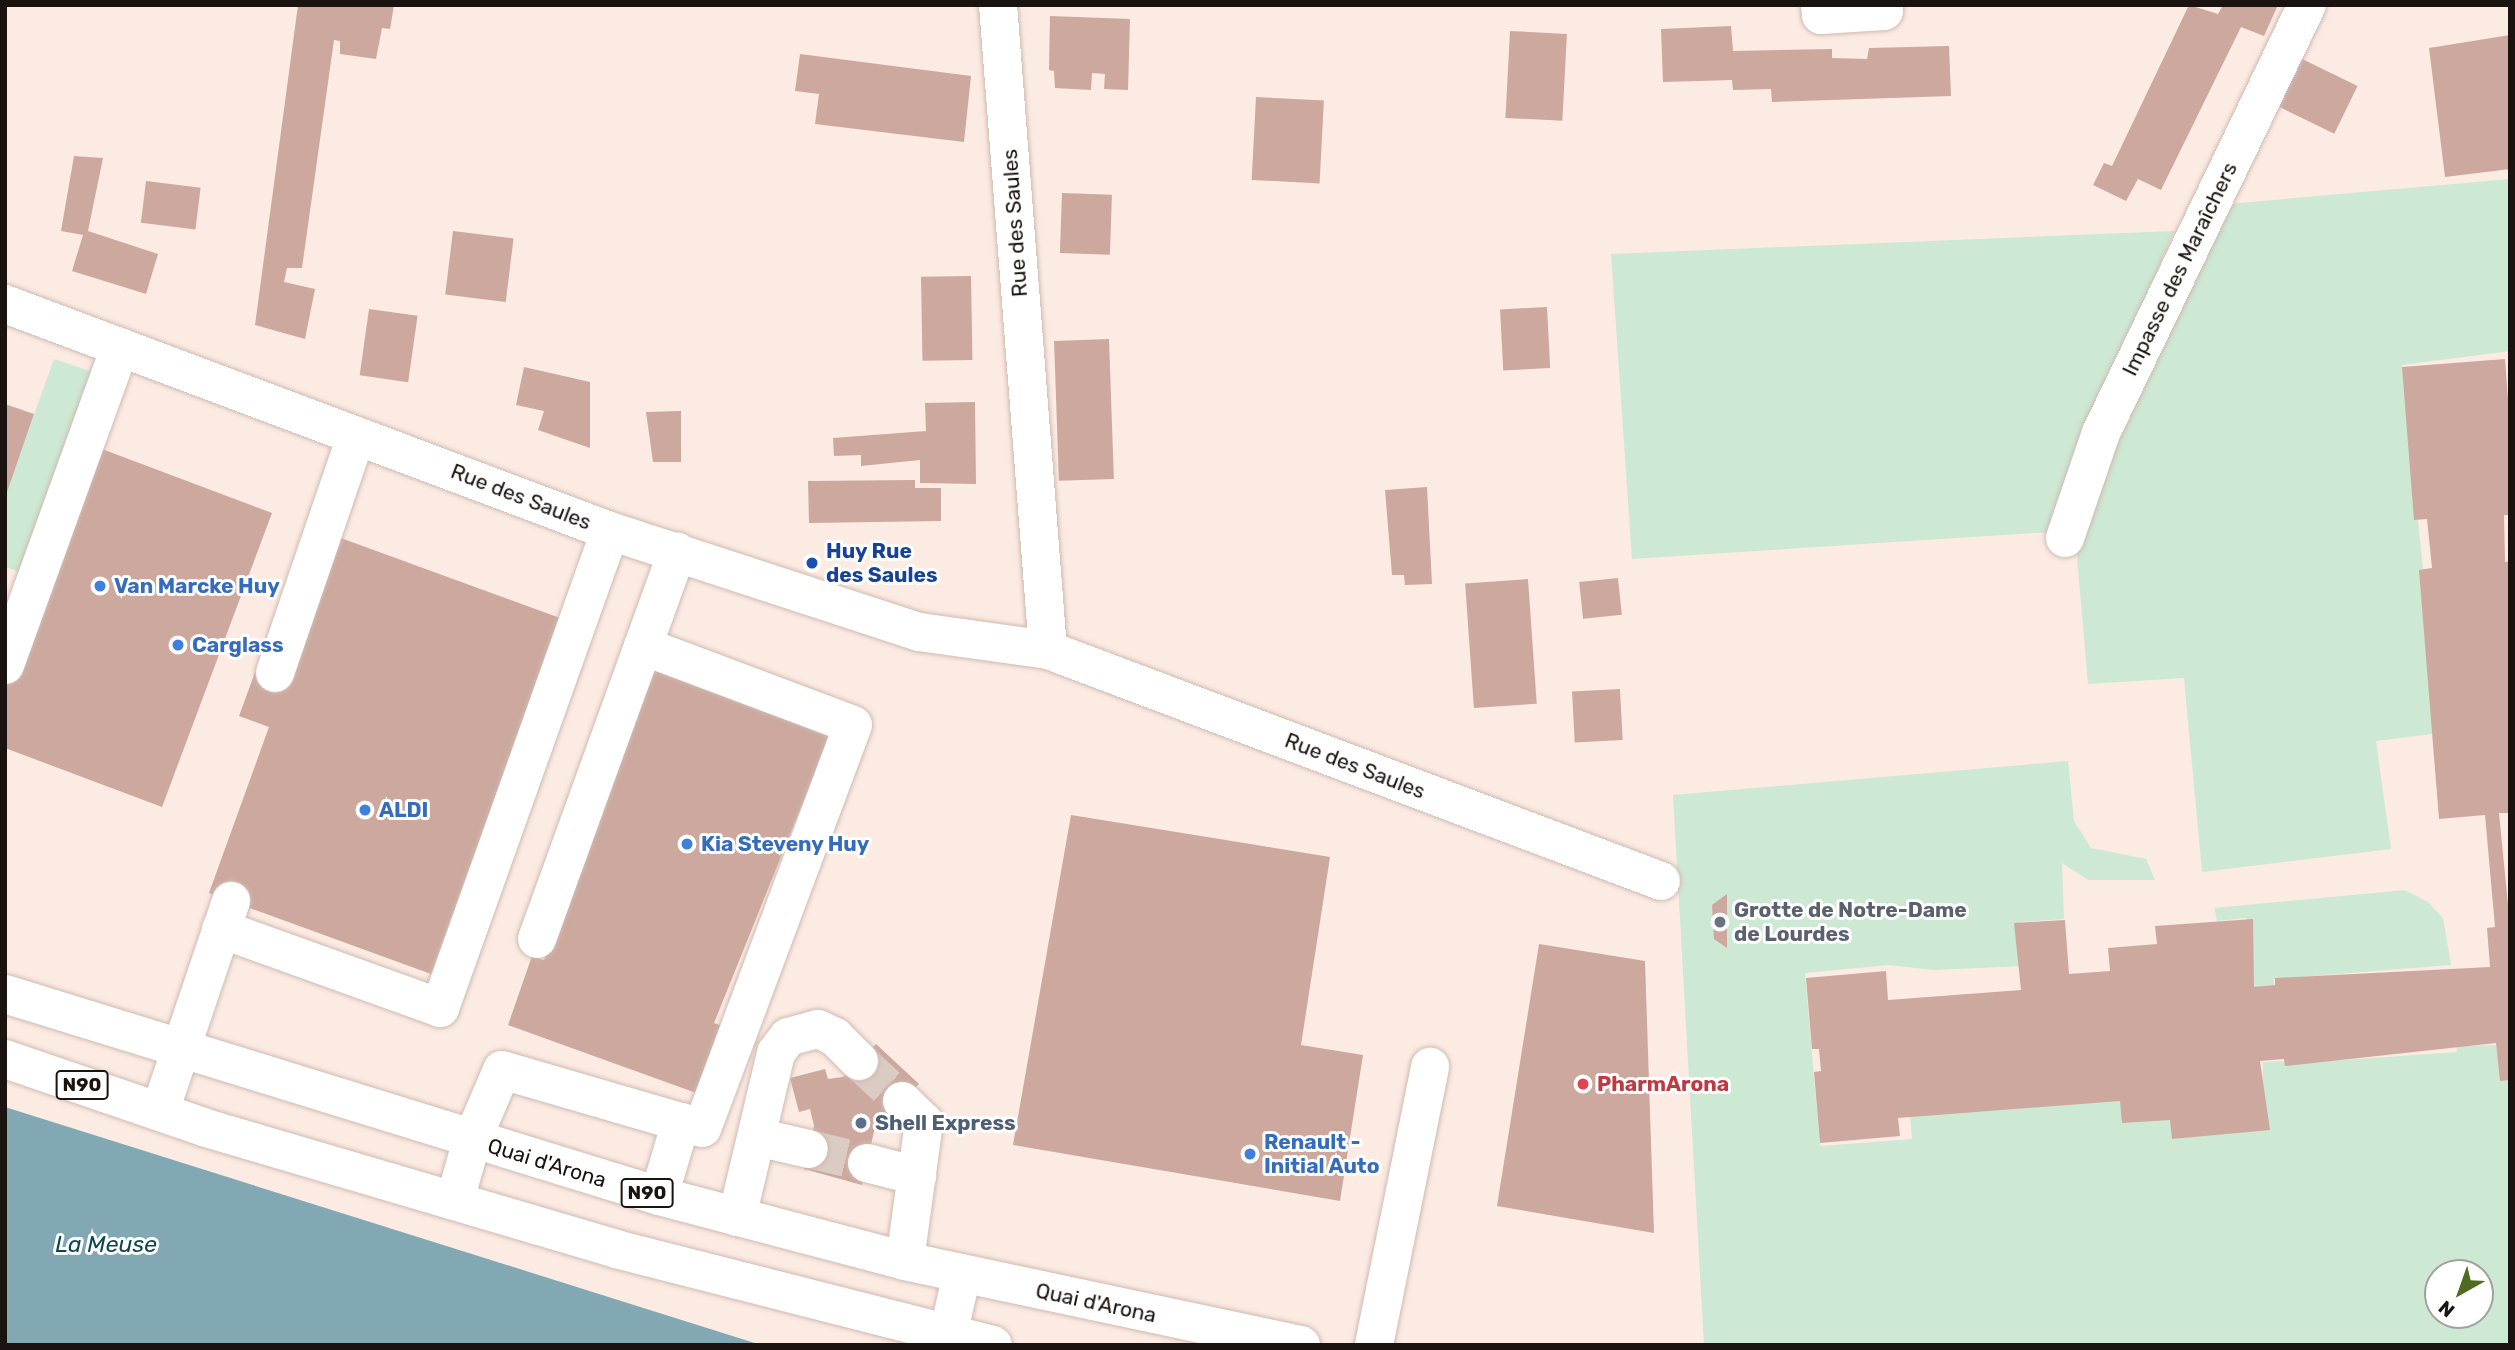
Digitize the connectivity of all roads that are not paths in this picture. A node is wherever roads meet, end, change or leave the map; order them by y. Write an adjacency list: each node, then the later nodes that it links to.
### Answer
1 (998, 5): 12 (street, Rue des Saules)
2 (1821, 5): 3 (street)
3 (1884, 5)
4 (2307, 5): 9 (street, Impasse des Maraîchers)
5 (5, 304): 6 (street, Rue des Saules)
6 (121, 347): 7 (street, Rue des Saules); 13 (street)
7 (356, 436): 8 (street, Rue des Saules); 14 (street)
8 (610, 531): 10 (street, Rue des Saules); 18 (street)
9 (2065, 538)
10 (677, 552): 11 (street); 12 (street, Rue des Saules)
11 (643, 646): 16 (street); 24 (street)
12 (1048, 650): 15 (street, Rue des Saules)
13 (5, 665)
14 (275, 673)
15 (1661, 881)
16 (537, 939)
17 (5, 994): 18 (street, Quai d'Arona / N90)
18 (180, 1048): 23 (street); 26 (street, Quai d'Arona / N90)
19 (5, 1059): 23 (street, N90)
20 (859, 1061): 25 (street)
21 (1430, 1067): 38 (street)
22 (902, 1101): 29 (street)
23 (160, 1111): 31 (street, N90)
24 (681, 1122): 26 (street); 30 (street)
25 (757, 1137): 27 (street); 32 (street)
26 (471, 1140): 30 (street, Quai d'Arona / N90); 31 (street)
27 (809, 1149)
28 (867, 1163): 29 (street)
29 (917, 1176): 33 (street)
30 (659, 1196): 32 (street, Quai d'Arona / N90)
31 (455, 1200): 35 (street, N90)
32 (737, 1217): 33 (street, Quai d'Arona / N90)
33 (905, 1261): 34 (street, Quai d'Arona / N90)
34 (961, 1274): 35 (street); 37 (street, Quai d'Arona / N90)
35 (948, 1335): 36 (street, N90)
36 (993, 1345)
37 (1301, 1345)
38 (1374, 1345)

